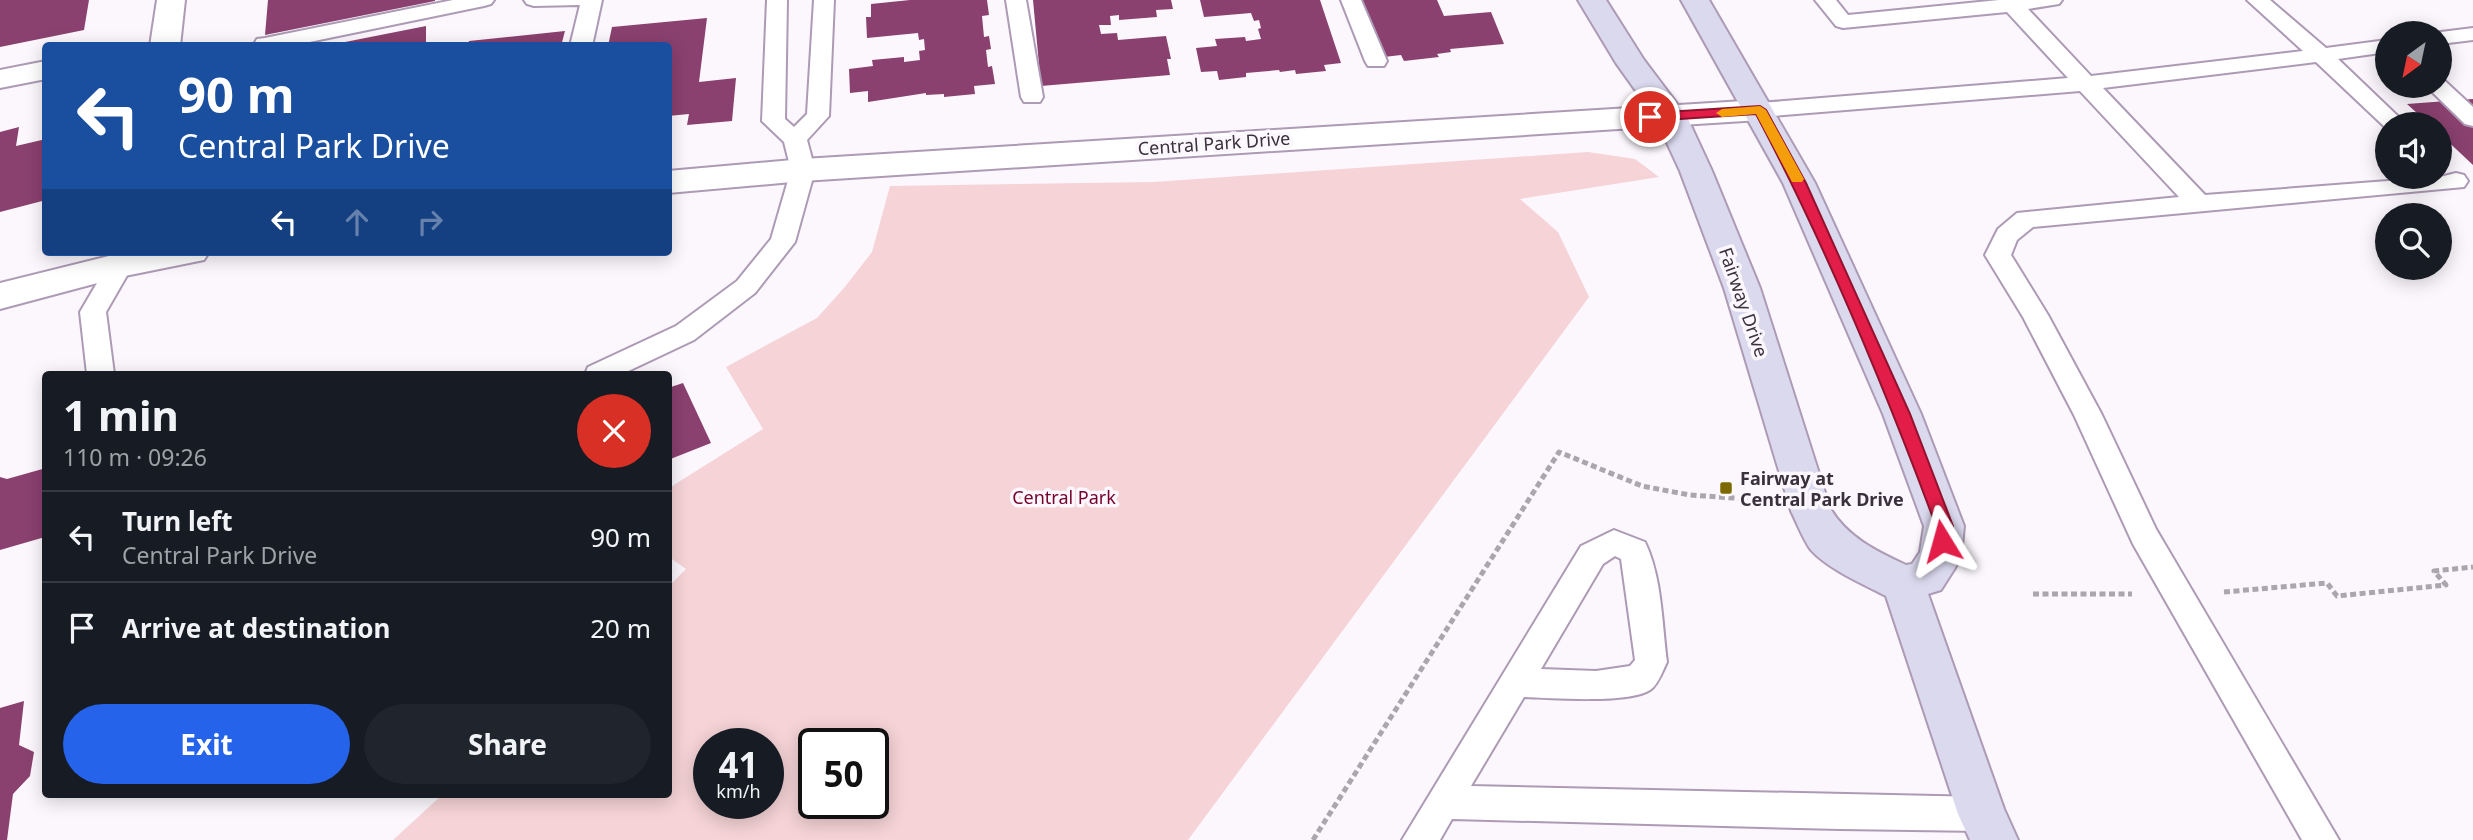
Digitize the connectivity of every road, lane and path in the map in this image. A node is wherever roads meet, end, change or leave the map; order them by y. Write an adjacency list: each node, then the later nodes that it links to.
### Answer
1 (171, 0): 18 (street)
2 (484, 0): 19 (lane)
3 (534, 0): 4 (lane)
4 (574, 0)
5 (592, 0): 20 (lane)
6 (777, 0): 33 (lane)
7 (824, 0): 33 (lane)
8 (1016, 0): 27 (lane)
9 (1350, 0): 23 (lane)
10 (1592, 0): 31 (main road, Fairway Drive)
11 (1695, 0): 29 (main road)
12 (1825, 0): 15 (lane)
13 (2052, 0): 15 (lane)
14 (2257, 0): 22 (lane)
15 (2012, 5): 26 (lane)
16 (2473, 33): 17 (lane)
17 (2452, 36)
18 (166, 42)
19 (275, 42)
20 (582, 42)
21 (2375, 48): 22 (lane)
22 (2321, 55): 26 (lane); 30 (lane)
23 (1376, 61)
24 (42, 71): 25 (street)
25 (0, 79)
26 (2084, 82): 29 (lane); 37 (lane)
27 (1032, 97)
28 (2450, 98): 32 (lane)
29 (1760, 110): 31 (street, Central Park Drive); 45 (main road)
30 (2382, 112)
31 (1671, 117): 34 (street, Central Park Drive); 45 (main road, Fairway Drive)
32 (2473, 119)
33 (795, 139): 34 (lane)
34 (803, 170): 36 (street, Central Park Drive); 42 (lane)
35 (2456, 181): 37 (lane)
36 (672, 182)
37 (2199, 204): 54 (lane)
38 (153, 256): 39 (street)
39 (123, 259): 40 (street); 41 (lane)
40 (0, 296)
41 (100, 371)
42 (604, 371)
43 (1748, 499): 52 (path)
44 (2473, 567): 46 (path)
45 (1903, 584): 51 (main road)
46 (2213, 593)
47 (2033, 594): 48 (path)
48 (2140, 594)
49 (1516, 682): 49 (lane); 50 (lane)
50 (1444, 802): 51 (lane); 53 (lane)
51 (1988, 827)
52 (1313, 840)
53 (1420, 840)
54 (2321, 840)

